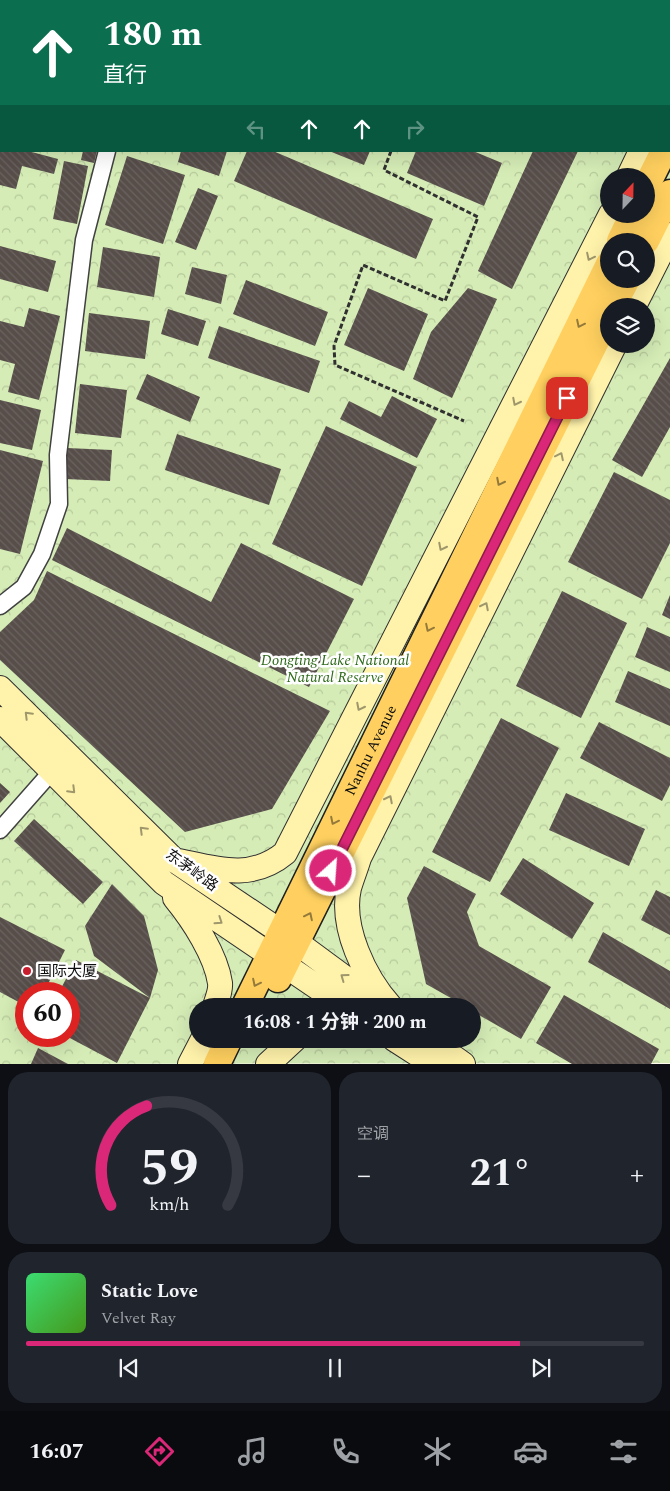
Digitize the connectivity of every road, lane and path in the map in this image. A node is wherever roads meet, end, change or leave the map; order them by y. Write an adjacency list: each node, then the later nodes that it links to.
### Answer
1 (107, 152): 17 (street)
2 (391, 152): 15 (path)
3 (641, 152): 5 (street)
4 (664, 152): 6 (main road)
5 (634, 168)
6 (655, 169)
7 (670, 193): 9 (main road)
8 (606, 223): 22 (street, one-way to 22)
9 (650, 233)
10 (670, 235): 12 (street)
11 (600, 285): 16 (main road, one-way to 16)
12 (638, 298)
13 (600, 330): 16 (main road)
14 (611, 353): 31 (street, one-way to 14)
15 (464, 421)
16 (532, 444): 24 (main road, Nanhu Avenue)
17 (0, 606)
18 (0, 688): 22 (street, 东茅岭路, one-way to 18)
19 (0, 719): 20 (street, 东茅岭路)
20 (53, 770): 21 (street); 23 (street, 东茅岭路, one-way to 23)
21 (0, 830)
22 (174, 860): 24 (street, 东茅岭路)
23 (164, 882): 25 (street, 东茅岭路, one-way to 25); 26 (street)
24 (288, 937): 25 (main road, Nanhu Avenue); 30 (street, 东茅岭路, one-way to 24)
25 (277, 960): 27 (main road, Nanhu Avenue, one-way to 27); 28 (main road, Nanhu Avenue); 29 (street, 东茅岭路)
26 (217, 998)
27 (251, 998)
28 (266, 998)
29 (333, 998)
30 (373, 998)
31 (383, 998)
32 (198, 1048): 38 (street)
33 (225, 1048): 39 (main road)
34 (244, 1048): 40 (main road)
35 (285, 1048): 41 (street)
36 (408, 1048): 42 (street)
37 (441, 1048): 43 (street)
38 (190, 1064)
39 (217, 1064)
40 (236, 1064)
41 (268, 1064)
42 (433, 1064)
43 (463, 1064)

